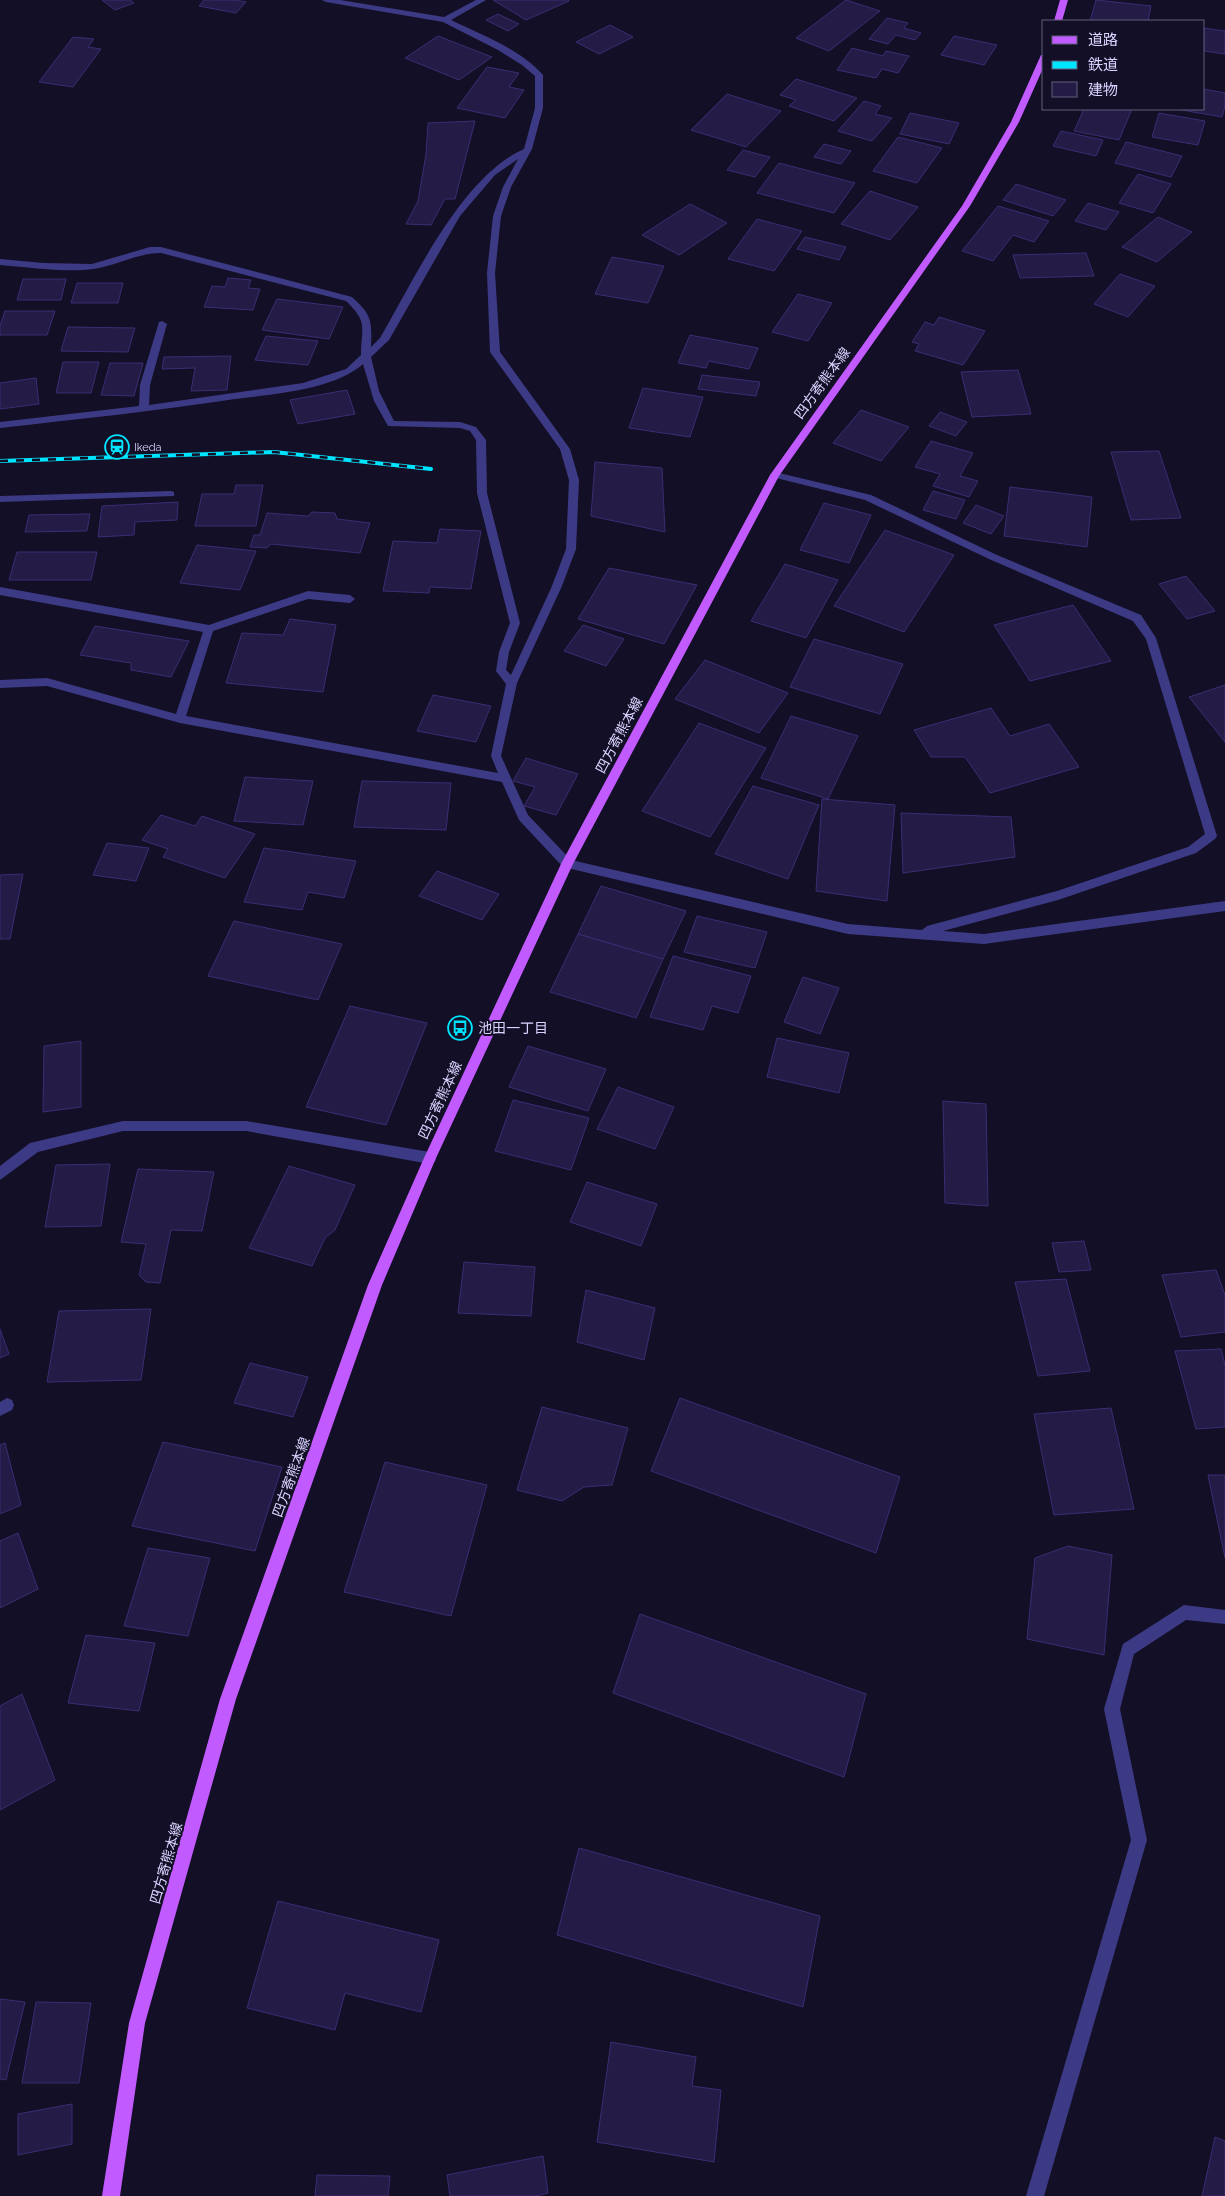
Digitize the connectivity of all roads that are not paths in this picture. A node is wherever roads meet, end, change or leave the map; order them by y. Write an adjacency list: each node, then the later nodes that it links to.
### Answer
1 (326, 0): 4 (street)
2 (482, 0): 4 (street)
3 (1064, 0): 5 (main road)
4 (445, 20): 7 (street)
5 (1058, 20)
6 (1042, 61): 13 (main road, 四方寄熊本線)
7 (528, 149): 10 (street); 19 (street)
8 (0, 262): 10 (street)
9 (162, 324): 11 (street)
10 (366, 356): 11 (street); 19 (street)
11 (144, 409): 12 (street)
12 (0, 425)
13 (775, 474): 23 (main road, 四方寄熊本線); 25 (street)
14 (171, 494): 15 (street)
15 (0, 499)
16 (0, 591): 18 (street)
17 (350, 599): 18 (street)
18 (209, 629): 21 (street)
19 (512, 683): 22 (street)
20 (0, 684): 21 (street)
21 (180, 719): 22 (street)
22 (506, 779): 23 (street)
23 (567, 864): 25 (street); 26 (main road, 四方寄熊本線)
24 (1225, 906): 25 (street)
25 (917, 934)
26 (430, 1158): 27 (street); 29 (main road, 四方寄熊本線)
27 (0, 1174)
28 (1225, 1617): 30 (street)
29 (111, 2196)
30 (1035, 2196)

